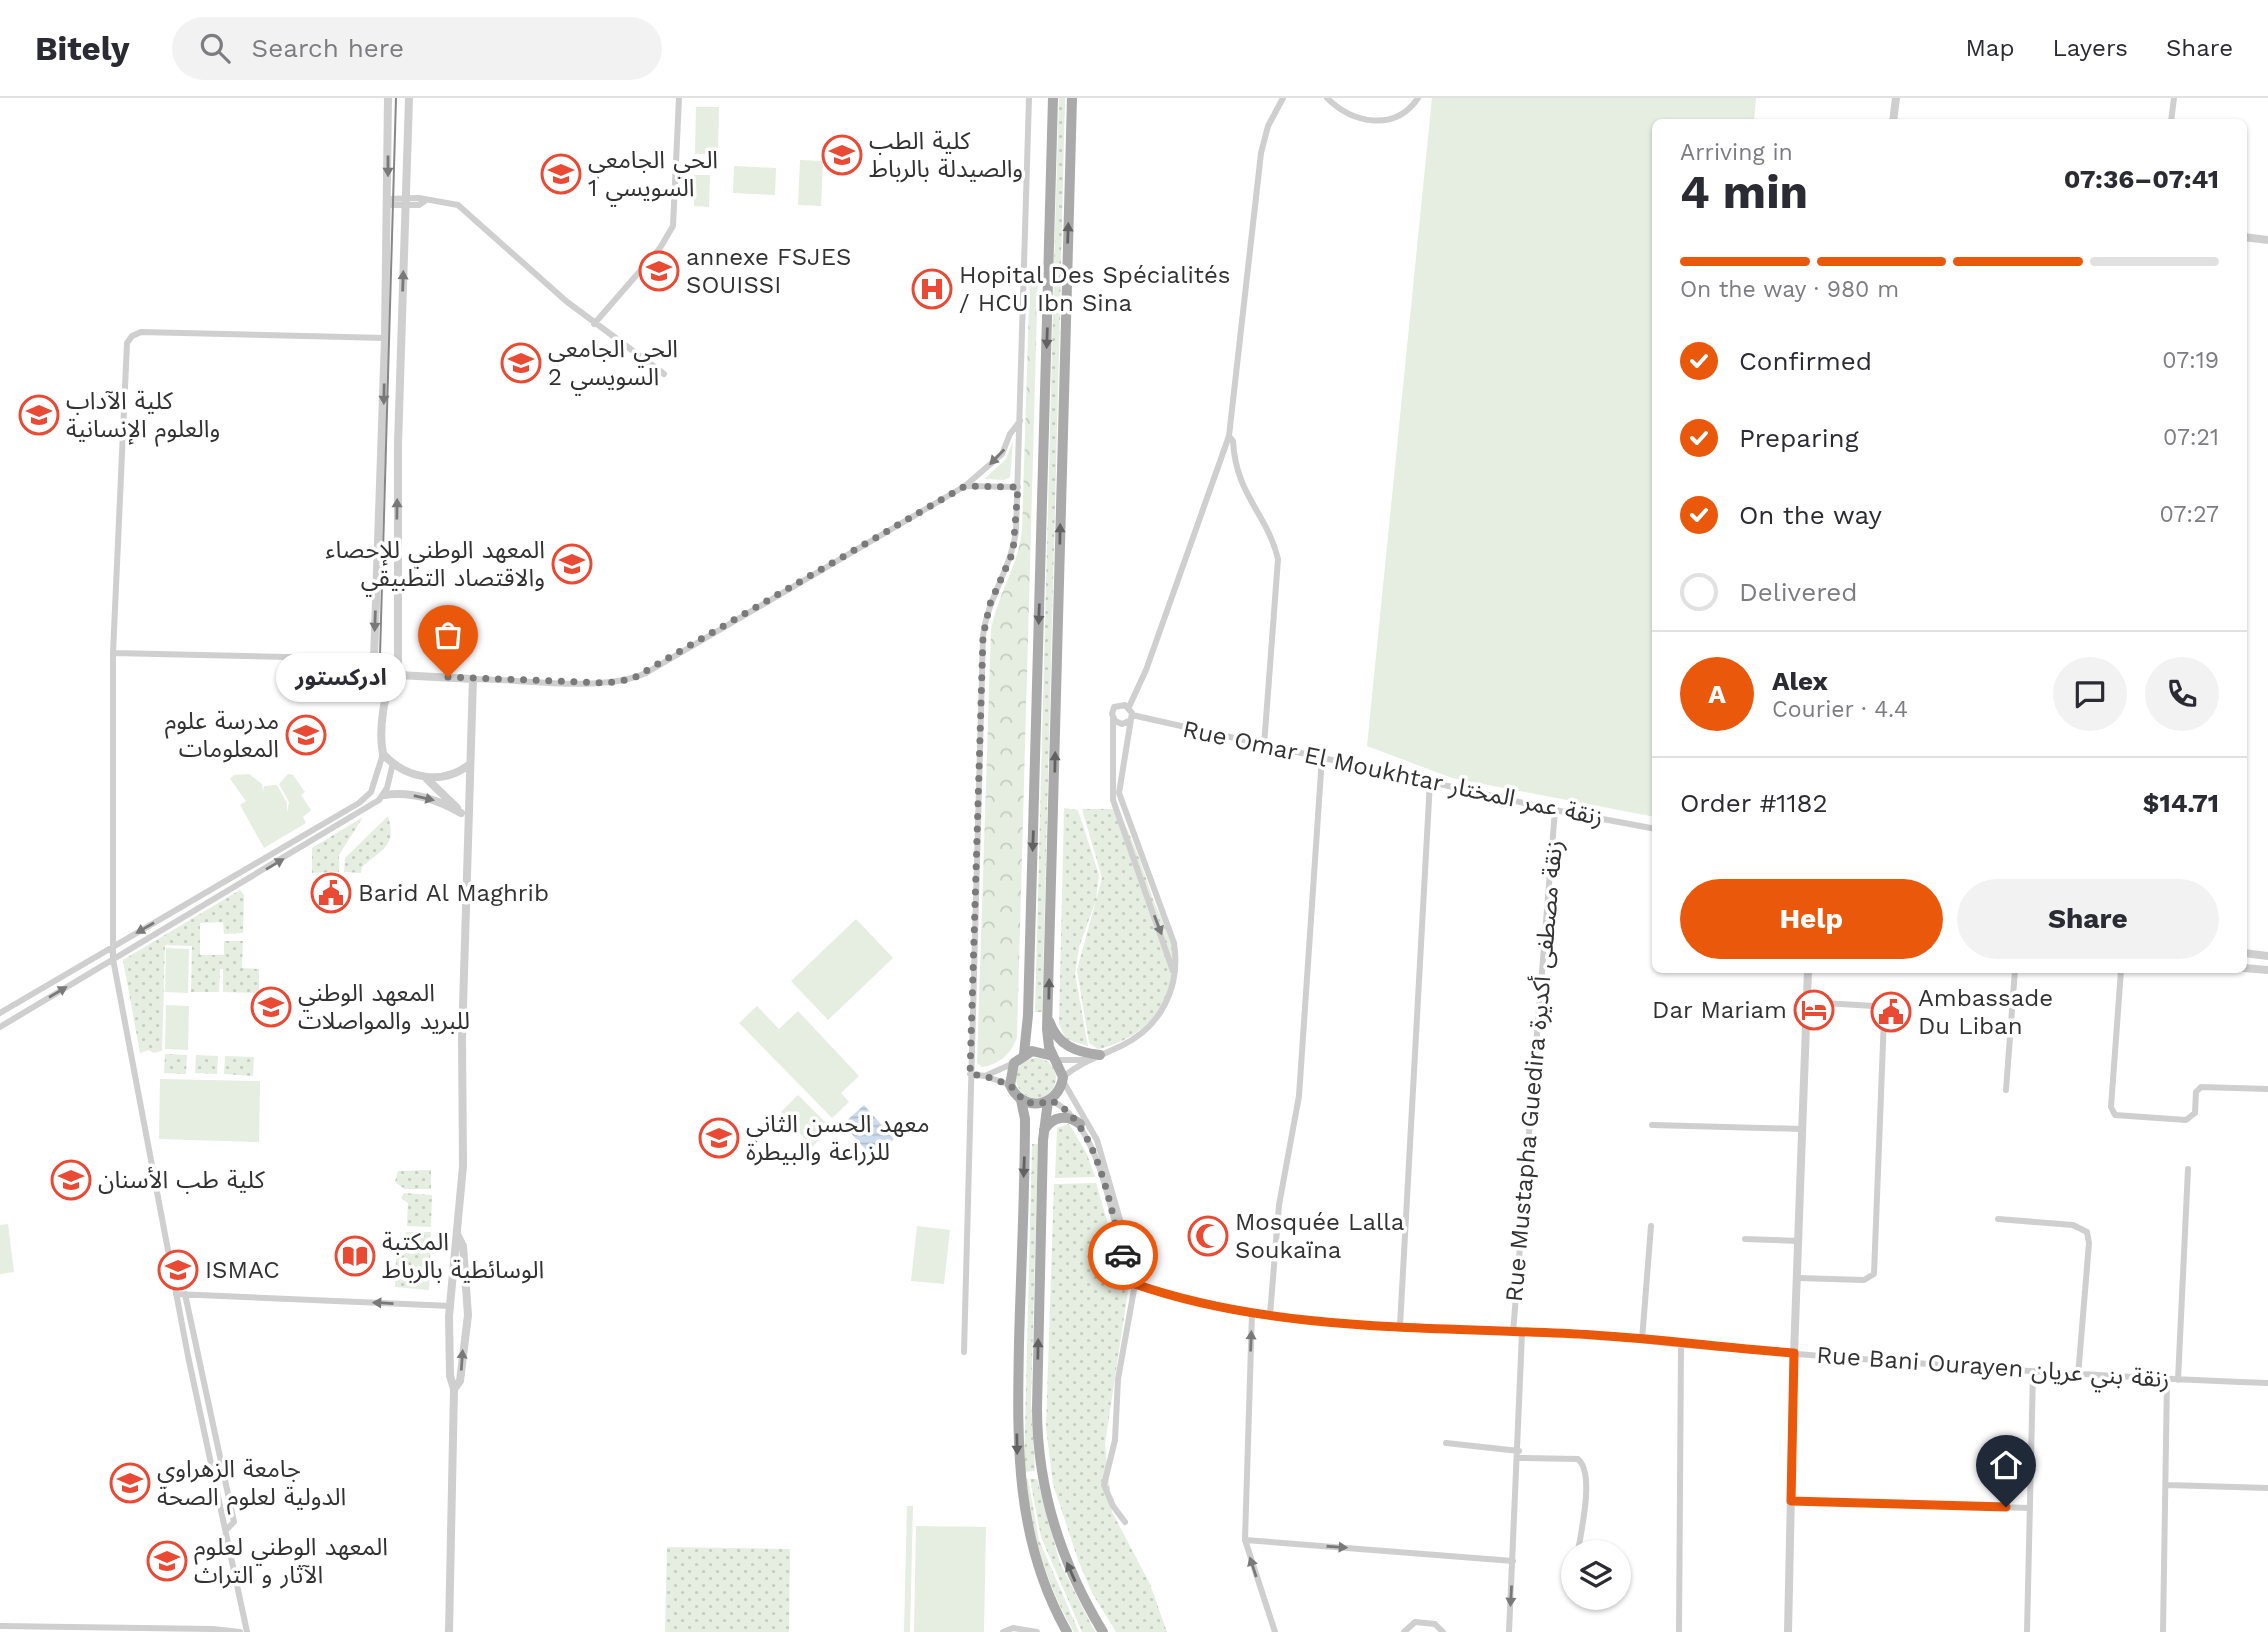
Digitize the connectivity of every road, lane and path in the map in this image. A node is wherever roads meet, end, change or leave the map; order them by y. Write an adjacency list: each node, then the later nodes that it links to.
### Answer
1 (388, 98): 14 (street, one-way to 14)
2 (409, 98): 15 (street)
3 (679, 98): 18 (street)
4 (1028, 98): 21 (street)
5 (1053, 98): 65 (main road, one-way to 65)
6 (1072, 98): 63 (main road, one-way to 6)
7 (1327, 98): 8 (street)
8 (1418, 98)
9 (1896, 98): 12 (street)
10 (2174, 98): 13 (street)
11 (1281, 99): 22 (street)
12 (1893, 119)
13 (2171, 119)
14 (387, 202): 15 (street); 19 (street)
15 (405, 202): 18 (street); 27 (street, one-way to 15)
16 (2247, 237): 17 (street)
17 (2268, 240)
18 (594, 324): 20 (street)
19 (385, 338): 25 (street); 26 (street, one-way to 26)
20 (664, 374)
21 (1020, 421): 23 (street, one-way to 23); 24 (street)
22 (1229, 436): 31 (street); 34 (street)
23 (965, 486): 24 (street); 29 (street)
24 (1018, 487): 70 (street)
25 (113, 653): 26 (street); 51 (street)
26 (374, 663): 27 (street); 30 (street)
27 (397, 664): 28 (street)
28 (398, 675): 29 (street); 30 (street)
29 (473, 679): 38 (street)
30 (386, 688): 35 (street)
31 (1129, 707): 32 (street); 33 (street)
32 (1113, 718): 33 (street, Rue Omar El Moukhtar زنقة عمر المختار); 57 (street, one-way to 57)
33 (1130, 718): 34 (street, Rue Omar El Moukhtar زنقة عمر المختار); 57 (street)
34 (1264, 746): 36 (street, Rue Omar El Moukhtar زنقة عمر المختار)
35 (383, 754): 37 (street); 41 (street)
36 (1322, 757): 40 (street, Rue Omar El Moukhtar زنقة عمر المختار); 95 (street)
37 (393, 763): 39 (street); 42 (street)
38 (470, 764): 39 (street); 46 (street)
39 (425, 778): 44 (street)
40 (1430, 781): 43 (street, Rue Omar El Moukhtar زنقة عمر المختار); 96 (street)
41 (371, 792): 42 (street); 47 (street)
42 (381, 798): 44 (street, one-way to 44); 48 (street, one-way to 42)
43 (1555, 810): 45 (street, Rue Omar El Moukhtar زنقة عمر المختار); 99 (street, Rue Mustapha Guedira زنقة مصطفى أكديرة)
44 (461, 813): 46 (street)
45 (1652, 829)
46 (469, 830): 85 (street)
47 (232, 878): 48 (street); 49 (street)
48 (237, 886): 50 (street)
49 (173, 912): 50 (street); 51 (street, one-way to 51)
50 (178, 921): 54 (street)
51 (112, 947): 54 (street); 62 (street)
52 (2247, 953): 53 (street)
53 (2268, 956)
54 (113, 959): 64 (street, one-way to 54); 90 (street)
55 (2247, 968): 56 (street)
56 (2268, 970)
57 (1174, 973): 66 (street)
58 (1808, 973): 61 (street)
59 (2015, 973): 75 (street)
60 (2121, 973): 74 (street)
61 (1807, 1002): 80 (street); 88 (street)
62 (0, 1013)
63 (1048, 1016): 66 (main road); 67 (main road)
64 (0, 1027)
65 (1024, 1054): 67 (main road); 69 (main road)
66 (1100, 1055): 68 (street)
67 (1055, 1058): 68 (street); 72 (main road)
68 (1087, 1060): 72 (street)
69 (1014, 1063): 71 (street); 73 (main road)
70 (970, 1074): 71 (street); 103 (street)
71 (985, 1076): 73 (street)
72 (1063, 1079): 77 (main road); 89 (street)
73 (1010, 1085): 76 (main road)
74 (2268, 1089)
75 (2006, 1090)
76 (1021, 1100): 77 (main road); 128 (main road, one-way to 128)
77 (1049, 1101): 78 (street); 81 (main road)
78 (1080, 1124): 81 (main road); 89 (street)
79 (1653, 1125): 80 (street)
80 (1802, 1129): 87 (street)
81 (1044, 1131): 129 (main road, one-way to 81)
82 (2188, 1170): 108 (street)
83 (1998, 1219): 106 (street)
84 (1651, 1226): 101 (street)
85 (458, 1236): 92 (street); 93 (street)
86 (1745, 1239): 87 (street)
87 (1799, 1241): 88 (street)
88 (1798, 1278): 104 (street)
89 (1135, 1284): 94 (street, Rue Bani Ourayen زنقة بني عريان); 117 (street)
90 (176, 1294): 91 (street); 118 (street)
91 (186, 1294): 93 (street, one-way to 91); 118 (street)
92 (465, 1305): 93 (street); 98 (street)
93 (452, 1306): 97 (street)
94 (1252, 1313): 95 (street, Rue Bani Ourayen زنقة بني عريان); 119 (street, one-way to 94)
95 (1270, 1315): 96 (street, Rue Bani Ourayen زنقة بني عريان)
96 (1401, 1325): 99 (street, Rue Bani Ourayen زنقة بني عريان)
97 (451, 1330): 98 (street); 110 (street)
98 (464, 1330): 110 (street, one-way to 98)
99 (1513, 1333): 100 (street, Rue Bani Ourayen زنقة بني عريان)
100 (1522, 1333): 101 (street, Rue Bani Ourayen زنقة بني عريان); 112 (street)
101 (1642, 1340): 102 (street, Rue Bani Ourayen زنقة بني عريان)
102 (1681, 1345): 104 (street, Rue Bani Ourayen زنقة بني عريان); 134 (street)
103 (964, 1352)
104 (1794, 1353): 105 (street, Rue Bani Ourayen زنقة بني عريان); 115 (street)
105 (2033, 1373): 106 (street, Rue Bani Ourayen زنقة بني عريان); 116 (street)
106 (2078, 1376): 107 (street, Rue Bani Ourayen زنقة بني عريان)
107 (2167, 1379): 108 (street, Rue Bani Ourayen زنقة بني عريان); 113 (street)
108 (2178, 1380): 109 (street, Rue Bani Ourayen زنقة بني عريان)
109 (2268, 1383)
110 (454, 1389): 125 (street)
111 (1446, 1443): 112 (street)
112 (1519, 1455): 120 (street); 121 (street)
113 (2167, 1485): 114 (street); 137 (street)
114 (2268, 1488)
115 (1791, 1501): 116 (street); 135 (street)
116 (2030, 1508): 136 (street)
117 (1125, 1522)
118 (227, 1529): 124 (street)
119 (1245, 1540): 121 (street, one-way to 121); 130 (street, one-way to 119)
120 (1579, 1540)
121 (1513, 1560): 133 (street, one-way to 133)
122 (0, 1626): 123 (street)
123 (240, 1632)
124 (247, 1632)
125 (449, 1632)
126 (1003, 1632): 127 (street)
127 (1037, 1632)
128 (1067, 1632)
129 (1103, 1632)
130 (1275, 1632)
131 (1404, 1632): 132 (street)
132 (1443, 1632)
133 (1510, 1632)
134 (1679, 1632)
135 (1788, 1632)
136 (2027, 1632)
137 (2163, 1632)

